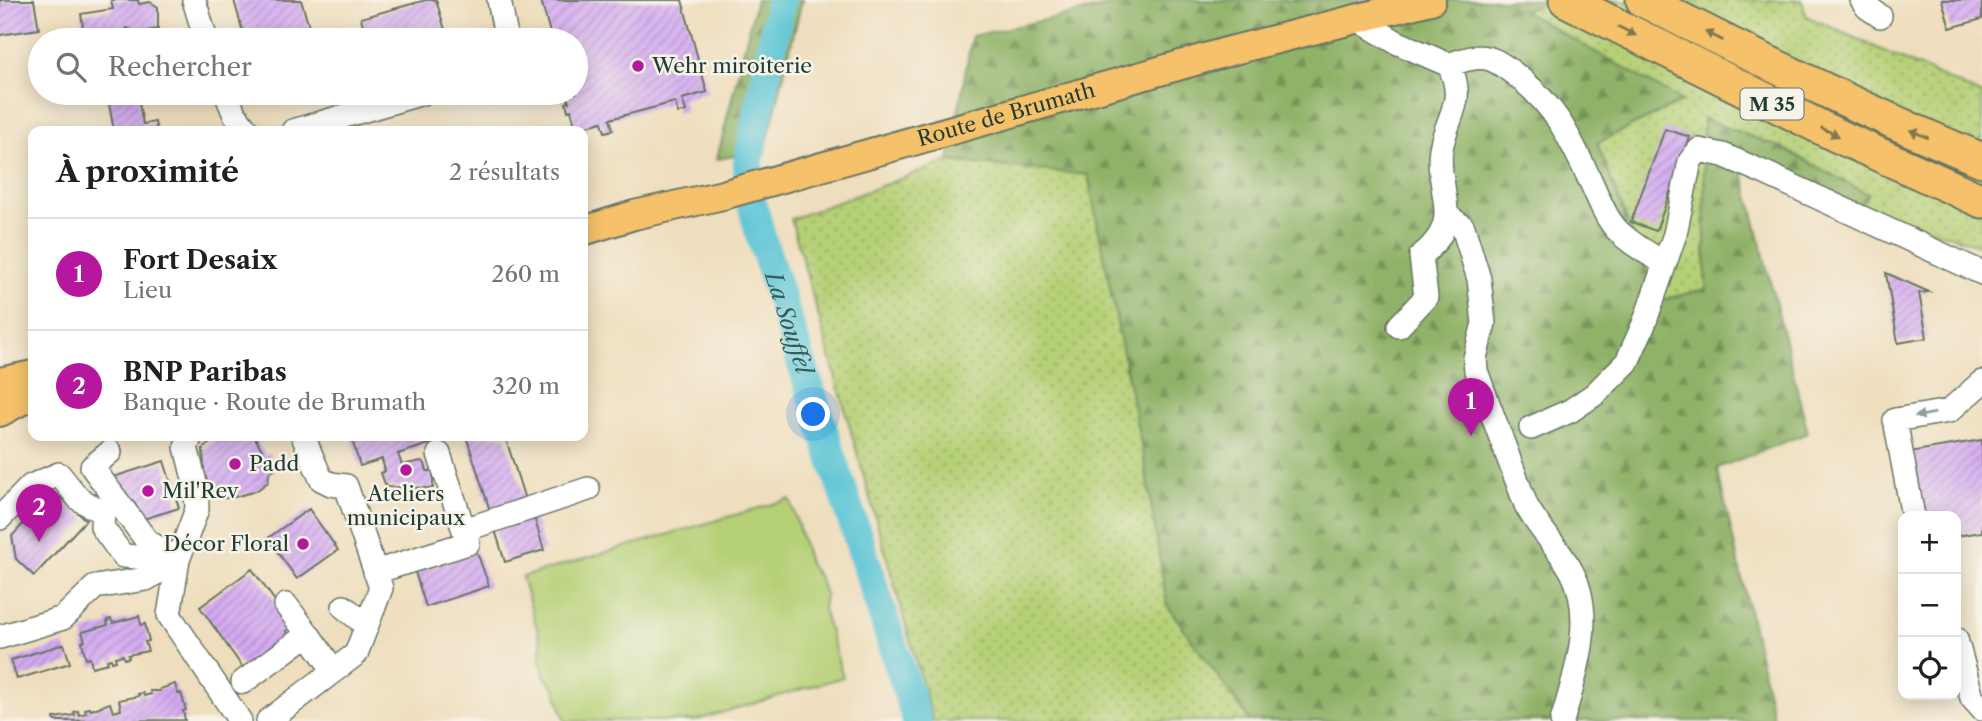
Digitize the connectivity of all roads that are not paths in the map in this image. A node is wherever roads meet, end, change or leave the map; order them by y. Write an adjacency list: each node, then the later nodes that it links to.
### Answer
1 (194, 0): 9 (street)
2 (499, 0): 10 (street)
3 (1431, 0): 8 (main road, Route de Brumath)
4 (1566, 0): 17 (highway, M 35, one-way to 17)
5 (1643, 0): 16 (highway, M 35, one-way to 5)
6 (1862, 0): 7 (street)
7 (1880, 16)
8 (1357, 19): 11 (street); 18 (main road, Route de Brumath)
9 (202, 28)
10 (504, 28)
11 (1449, 65): 19 (street); 22 (street)
12 (231, 105): 14 (street)
13 (382, 105): 15 (street)
14 (244, 126)
15 (310, 126)
16 (1982, 160)
17 (1982, 201)
18 (664, 209): 20 (main road, Route de Brumath); 21 (main road)
19 (1446, 215): 24 (street); 52 (street)
20 (588, 230)
21 (588, 243)
22 (1665, 263): 23 (street); 30 (street)
23 (1982, 273)
24 (1399, 326)
25 (28, 376): 26 (main road)
26 (0, 382)
27 (1982, 382): 36 (street, one-way to 36)
28 (28, 397): 29 (main road)
29 (0, 412)
30 (1531, 428)
31 (189, 441): 39 (street)
32 (305, 441): 40 (street)
33 (110, 452): 39 (street)
34 (439, 454): 38 (street)
35 (587, 489): 38 (street)
36 (1912, 511)
37 (0, 518): 39 (street)
38 (464, 530): 40 (street)
39 (178, 561): 45 (street); 50 (street)
40 (375, 572): 43 (street)
41 (286, 605): 44 (street)
42 (344, 607): 43 (street)
43 (366, 625): 47 (street)
44 (308, 635): 47 (street); 48 (street)
45 (0, 637)
46 (1961, 657): 49 (street)
47 (334, 671): 51 (street)
48 (243, 682)
49 (1982, 709)
50 (240, 721)
51 (268, 721)
52 (1562, 721)

